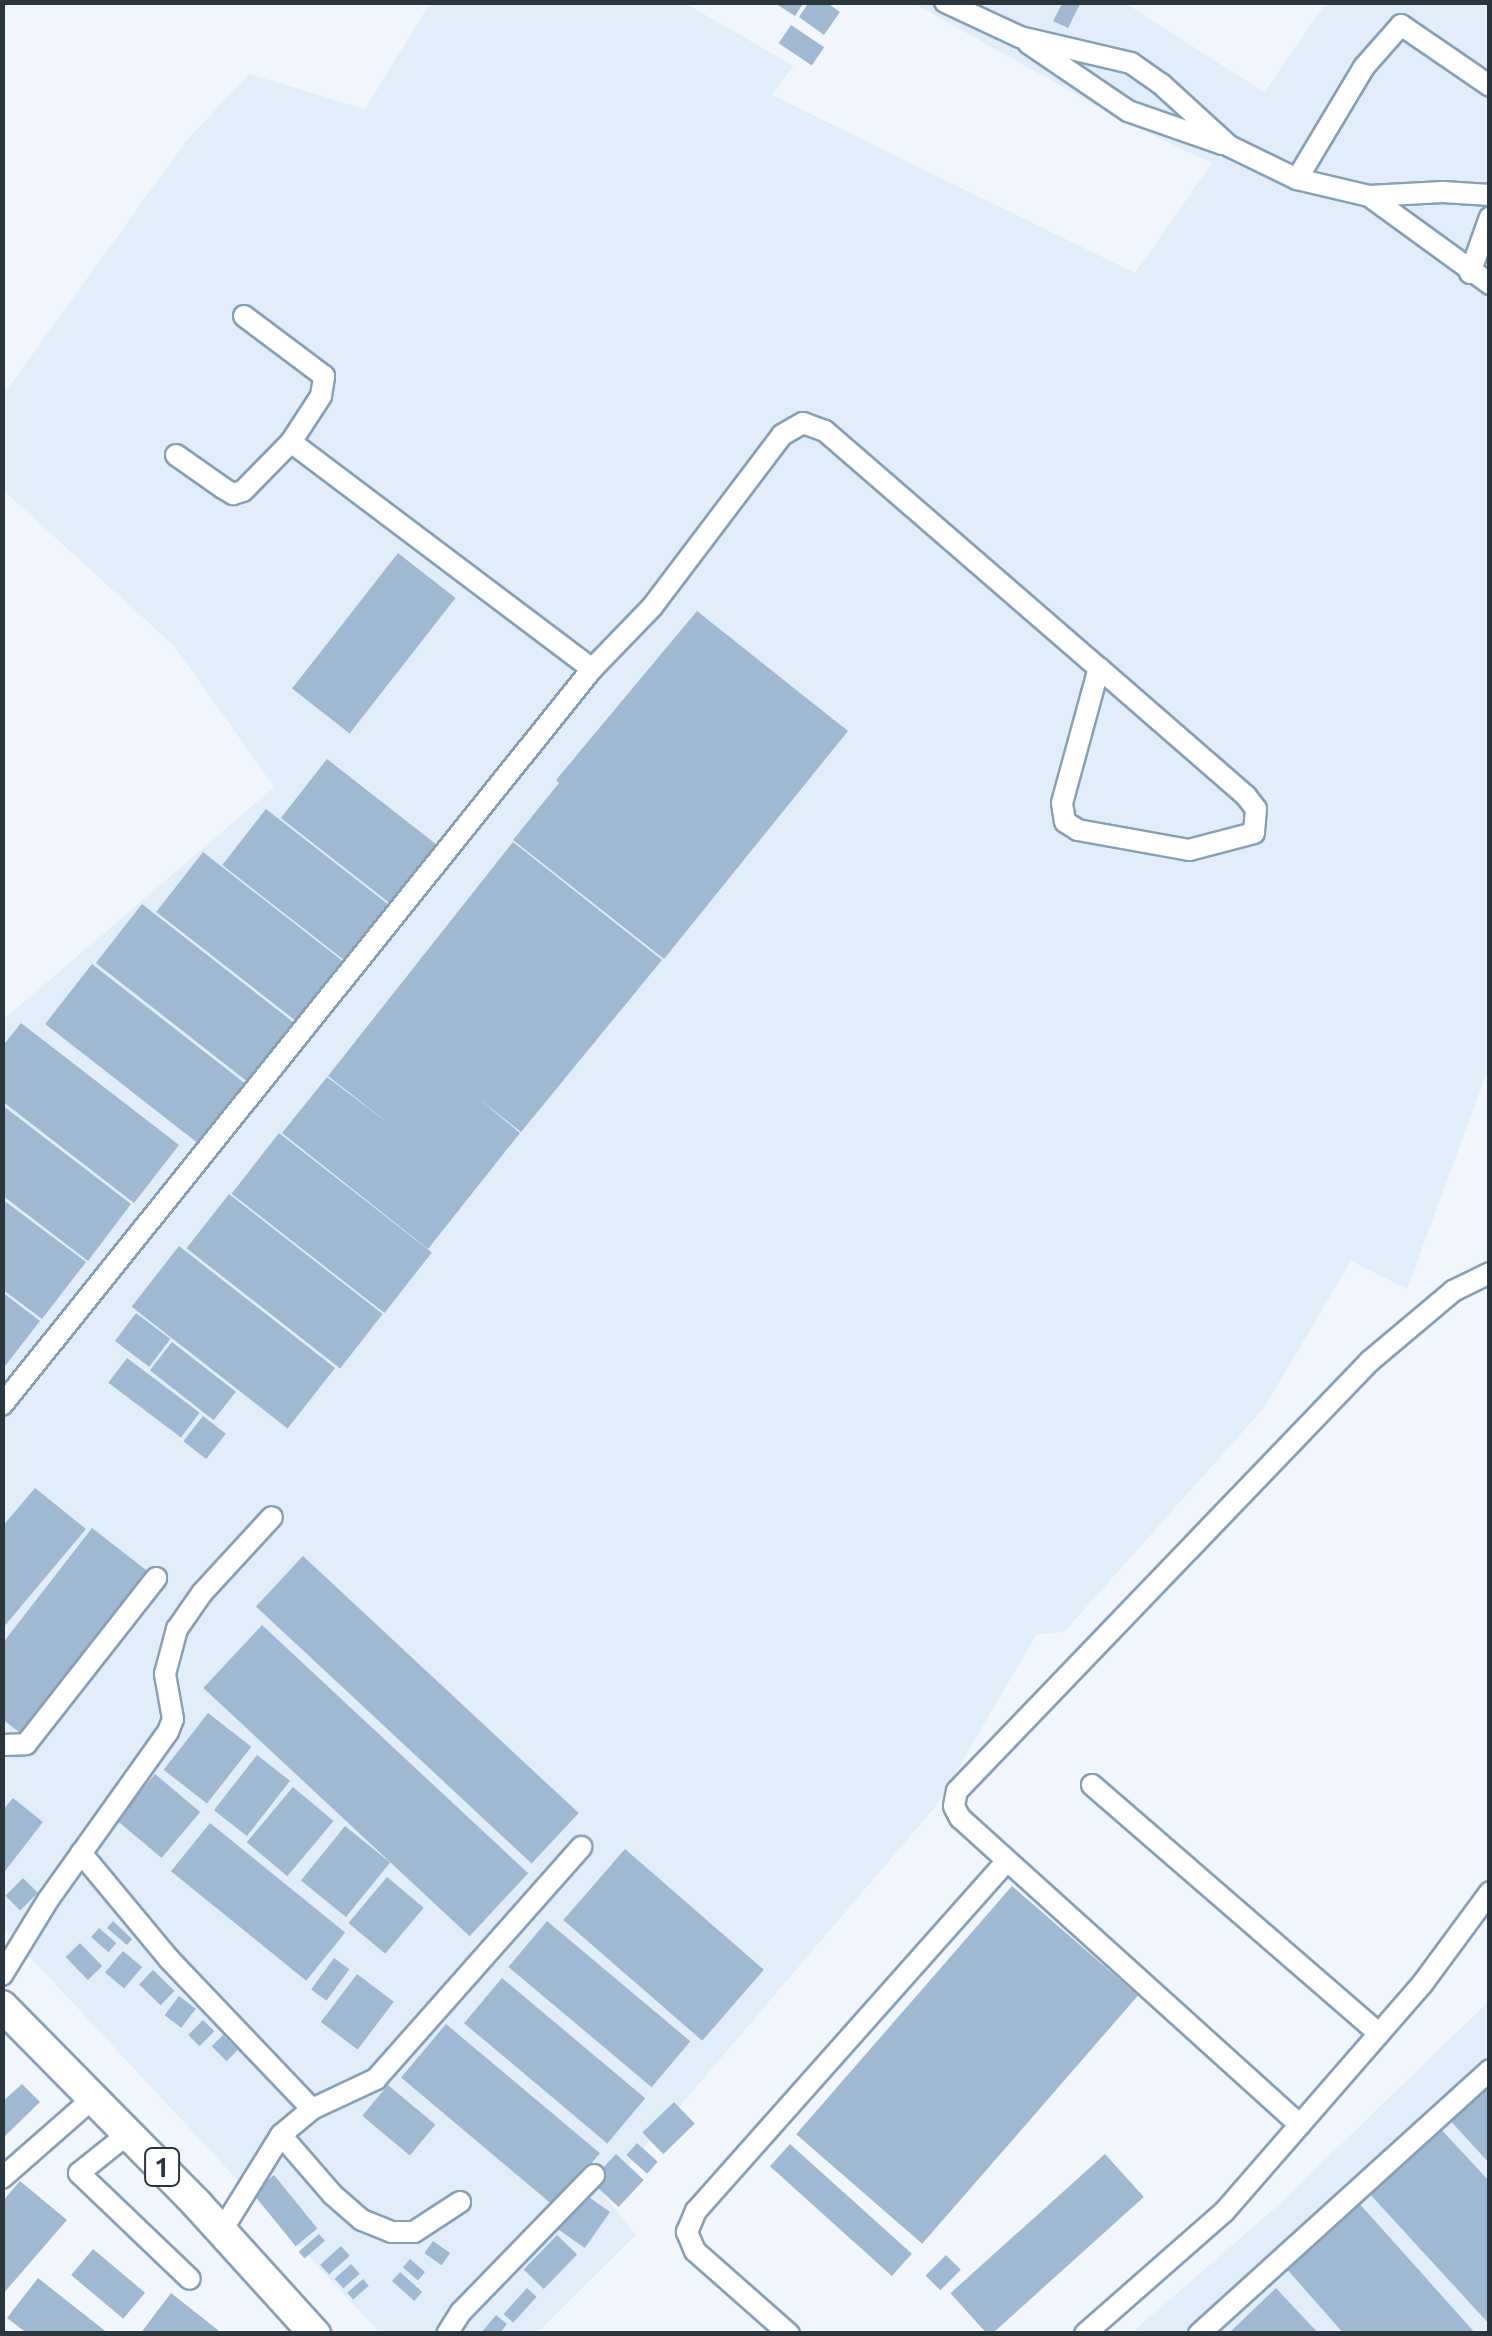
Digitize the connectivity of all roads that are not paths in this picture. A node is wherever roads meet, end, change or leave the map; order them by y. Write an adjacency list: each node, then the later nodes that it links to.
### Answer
1 (946, 2): 2 (street)
2 (1020, 37): 4 (street); 4 (street)
3 (1490, 86): 5 (street)
4 (1228, 146): 5 (street)
5 (1297, 180): 7 (street)
6 (1490, 195): 7 (street)
7 (1369, 196): 9 (street)
8 (1490, 217): 9 (street)
9 (1470, 274): 10 (street)
10 (1490, 284)
11 (244, 316): 12 (street)
12 (291, 442): 13 (street); 15 (street)
13 (176, 456)
14 (1099, 668): 14 (street); 15 (street)
15 (592, 669): 17 (street)
16 (1490, 1273): 24 (street)
17 (2, 1406)
18 (272, 1517): 23 (street)
19 (156, 1578): 20 (street)
20 (2, 1745)
21 (1092, 1785): 28 (street)
22 (582, 1847): 31 (street)
23 (81, 1853): 26 (street); 31 (street)
24 (1006, 1862): 32 (street); 42 (street)
25 (1490, 1892): 28 (street)
26 (2, 1975)
27 (2, 2006): 30 (highway, 1)
28 (1380, 2034): 32 (street)
29 (1490, 2070): 44 (street)
30 (93, 2098): 33 (highway, 1); 36 (street)
31 (312, 2110): 34 (street)
32 (1300, 2125): 43 (street)
33 (128, 2134): 38 (highway, 1); 39 (street)
34 (280, 2135): 37 (street); 38 (street)
35 (594, 2175): 41 (street)
36 (2, 2178)
37 (460, 2202)
38 (222, 2230): 40 (highway, 1)
39 (190, 2279)
40 (316, 2334)
41 (446, 2334)
42 (789, 2334)
43 (1085, 2334)
44 (1199, 2334)

